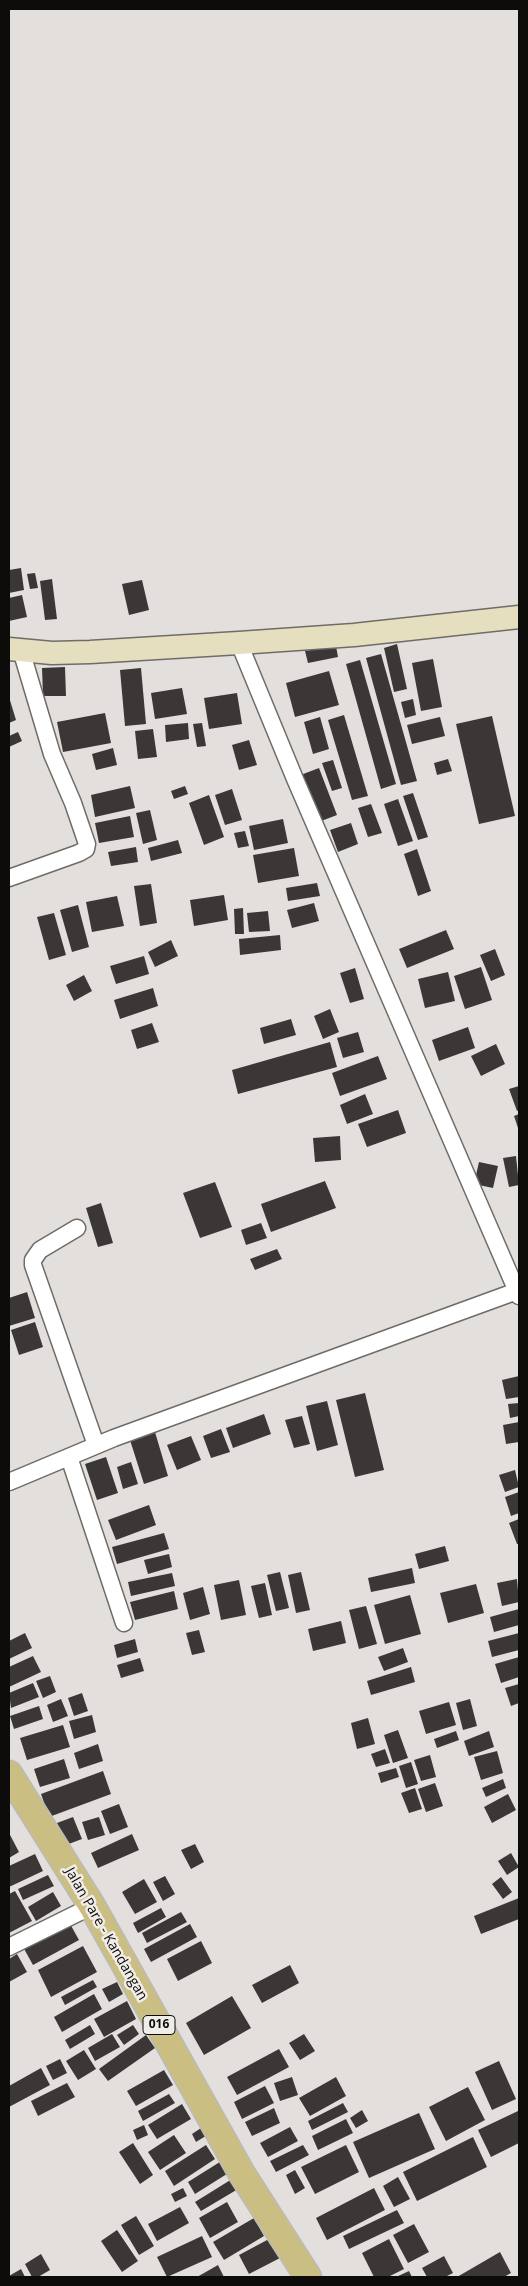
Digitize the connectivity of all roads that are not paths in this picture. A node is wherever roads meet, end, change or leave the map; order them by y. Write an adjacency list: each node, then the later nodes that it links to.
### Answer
1 (519, 617): 2 (street)
2 (239, 643): 3 (street); 6 (street)
3 (15, 650): 4 (street)
4 (9, 878)
5 (78, 1228): 7 (street)
6 (518, 1294): 7 (street)
7 (96, 1445): 8 (street)
8 (69, 1456): 9 (street); 10 (street)
9 (9, 1482)
10 (124, 1623)
11 (9, 1774): 12 (main road, Jalan Pare - Kandangan / 016)
12 (92, 1906): 13 (street); 14 (main road, Jalan Pare - Kandangan / 016)
13 (9, 1947)
14 (308, 2277)

